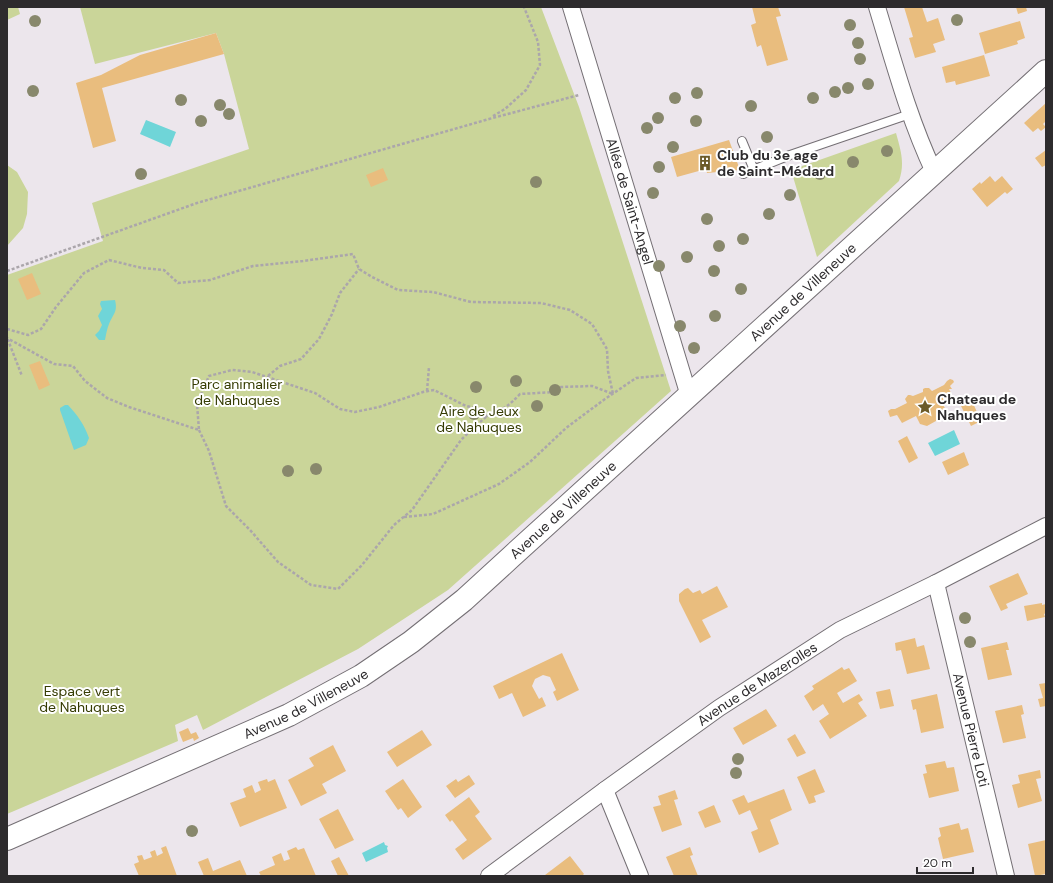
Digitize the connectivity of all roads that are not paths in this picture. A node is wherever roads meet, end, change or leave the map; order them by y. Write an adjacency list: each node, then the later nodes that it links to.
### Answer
1 (571, 7): 9 (street, Allée de Saint-Angel)
2 (877, 7): 4 (street)
3 (1046, 71): 7 (main road, Avenue de Villeneuve)
4 (910, 114): 6 (lane); 7 (street)
5 (742, 141): 6 (lane)
6 (754, 170): 8 (lane)
7 (934, 172): 9 (main road, Avenue de Villeneuve)
8 (744, 174)
9 (689, 396): 13 (main road, Avenue de Villeneuve)
10 (1046, 526): 11 (street, Avenue de Mazerolles)
11 (936, 584): 12 (street, Avenue de Mazerolles); 16 (street, Avenue Pierre Loti)
12 (605, 790): 14 (street, Avenue de Mazerolles); 15 (street)
13 (7, 839)
14 (489, 876)
15 (640, 876)
16 (1006, 876)

